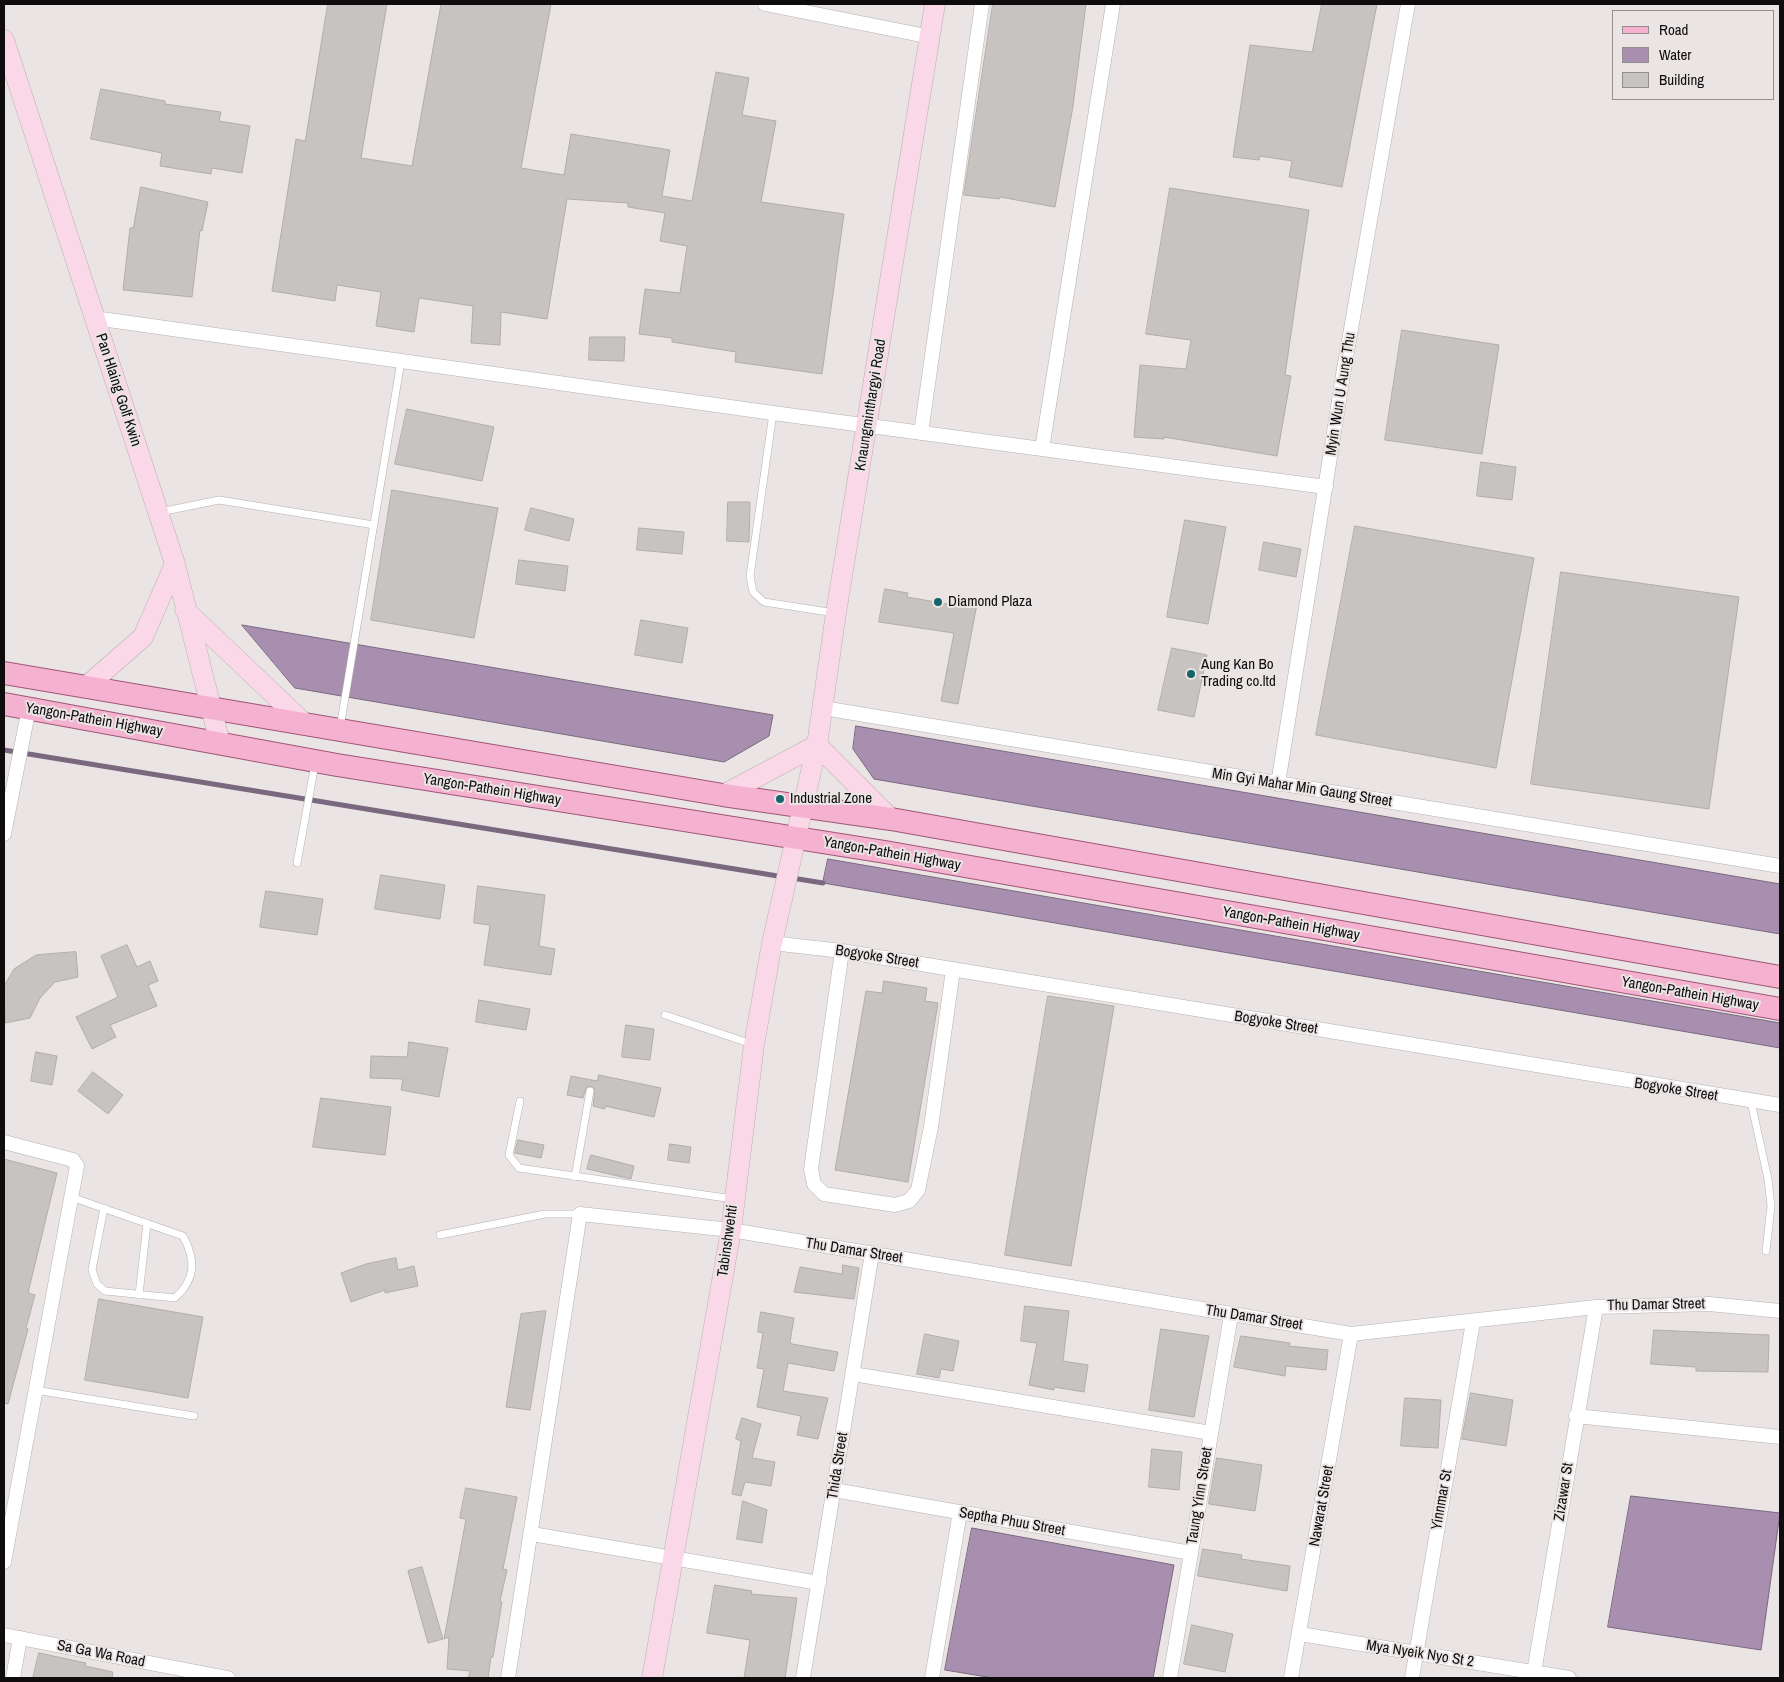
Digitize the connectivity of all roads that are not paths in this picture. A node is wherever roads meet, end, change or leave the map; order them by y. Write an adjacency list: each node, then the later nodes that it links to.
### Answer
1 (765, 4): 6 (street)
2 (935, 4): 6 (street, Knaungminthargyi Road)
3 (982, 4): 12 (street)
4 (1113, 4): 13 (street)
5 (1408, 4): 14 (street, Myin Wun U Aung Thu)
6 (930, 37): 11 (street, Knaungminthargyi Road)
7 (4, 40): 8 (street, Pan Hlaing Golf Kwin)
8 (94, 318): 9 (street); 15 (street, Pan Hlaing Golf Kwin)
9 (401, 361): 10 (street); 16 (lane)
10 (773, 413): 11 (street); 19 (lane)
11 (867, 426): 12 (street); 19 (street, Knaungminthargyi Road)
12 (921, 433): 13 (street)
13 (1042, 449): 14 (street)
14 (1326, 487): 31 (street, Myin Wun U Aung Thu)
15 (158, 512): 16 (lane); 17 (street, Pan Hlaing Golf Kwin)
16 (374, 525): 27 (lane)
17 (175, 564): 18 (street, Pan Hlaing Golf Kwin); 21 (street)
18 (185, 610): 24 (street, Pan Hlaing Golf Kwin); 26 (street)
19 (836, 613): 25 (street, Knaungminthargyi Road)
20 (4, 673): 21 (main road, Yangon-Pathein Highway)
21 (87, 686): 24 (main road, Yangon-Pathein Highway)
22 (4, 704): 23 (main road, Yangon-Pathein Highway)
23 (29, 708): 28 (main road, Yangon-Pathein Highway); 35 (street)
24 (211, 708): 26 (main road, Yangon-Pathein Highway); 28 (street, Pan Hlaing Golf Kwin)
25 (823, 708): 29 (street, Knaungminthargyi Road); 31 (street, Min Gyi Mahar Min Gaung Street)
26 (306, 725): 27 (main road, Yangon-Pathein Highway)
27 (339, 731): 32 (main road, Yangon-Pathein Highway)
28 (220, 743): 30 (main road, Yangon-Pathein Highway)
29 (817, 745): 32 (street); 33 (street, Knaungminthargyi Road); 34 (street)
30 (315, 761): 36 (main road, Yangon-Pathein Highway); 37 (lane)
31 (1278, 784): 38 (street, Min Gyi Mahar Min Gaung Street)
32 (723, 795): 33 (main road, Yangon-Pathein Highway)
33 (804, 805): 34 (main road, Yangon-Pathein Highway); 36 (street, Tabinshwehti)
34 (891, 819): 42 (main road, Yangon-Pathein Highway)
35 (4, 834)
36 (797, 838): 39 (street, Tabinshwehti); 43 (main road, Yangon-Pathein Highway)
37 (297, 863)
38 (1780, 866)
39 (772, 943): 40 (street, Bogyoke Street); 45 (street, Tabinshwehti)
40 (842, 950): 41 (street, Bogyoke Street); 41 (street)
41 (953, 970): 48 (street, Bogyoke Street)
42 (1780, 977)
43 (1780, 1010)
44 (664, 1015): 45 (lane)
45 (754, 1045): 53 (street, Tabinshwehti)
46 (590, 1091): 51 (lane)
47 (520, 1100): 51 (lane)
48 (1751, 1102): 49 (street, Bogyoke Street); 59 (lane)
49 (1780, 1105)
50 (4, 1142): 52 (street)
51 (575, 1176): 53 (lane)
52 (71, 1197): 54 (lane); 68 (street)
53 (734, 1199): 57 (street, Tabinshwehti)
54 (104, 1208): 56 (lane); 61 (lane)
55 (580, 1214): 57 (street, Thu Damar Street); 58 (lane); 75 (street)
56 (147, 1223): 61 (lane); 61 (lane)
57 (731, 1230): 60 (street, Thu Damar Street); 77 (street, Tabinshwehti)
58 (440, 1235)
59 (1766, 1251)
60 (872, 1253): 64 (street, Thu Damar Street); 67 (street, Thida Street)
61 (139, 1295)
62 (1596, 1307): 63 (street, Thu Damar Street); 65 (street, Thu Damar Street); 70 (street, Zizawar St)
63 (1780, 1311)
64 (1231, 1315): 66 (street, Thu Damar Street); 71 (street, Taung Yinn Street)
65 (1473, 1322): 66 (street, Thu Damar Street); 83 (street, Yinnmar St)
66 (1351, 1334): 80 (street, Nawarat Street)
67 (853, 1374): 71 (street); 73 (street, Thida Street)
68 (36, 1390): 69 (lane); 78 (street)
69 (194, 1416)
70 (1576, 1416): 72 (street); 85 (street, Zizawar St)
71 (1211, 1433): 76 (street, Taung Yinn Street)
72 (1780, 1437)
73 (834, 1490): 74 (street, Septha Phuu Street); 79 (street, Thida Street)
74 (960, 1512): 76 (street, Septha Phuu Street); 91 (street)
75 (532, 1534): 77 (street); 88 (street)
76 (1191, 1553): 92 (street, Taung Yinn Street)
77 (673, 1558): 79 (street); 89 (street, Tabinshwehti)
78 (4, 1562)
79 (819, 1583): 90 (street, Thida Street)
80 (1300, 1634): 83 (street, Mya Nyeik Nyo St 2); 93 (street, Nawarat Street)
81 (4, 1635): 82 (street, Sa Ga Wa Road)
82 (20, 1638): 84 (street, Sa Ga Wa Road); 86 (street)
83 (1416, 1653): 85 (street, Mya Nyeik Nyo St 2); 94 (street, Yinnmar St)
84 (169, 1672): 87 (street, Sa Ga Wa Road)
85 (1534, 1675): 95 (street, Mya Nyeik Nyo St 2)
86 (13, 1678)
87 (228, 1678)
88 (508, 1678)
89 (652, 1678)
90 (803, 1678)
91 (932, 1678)
92 (1170, 1678)
93 (1291, 1678)
94 (1412, 1678)
95 (1569, 1678)

